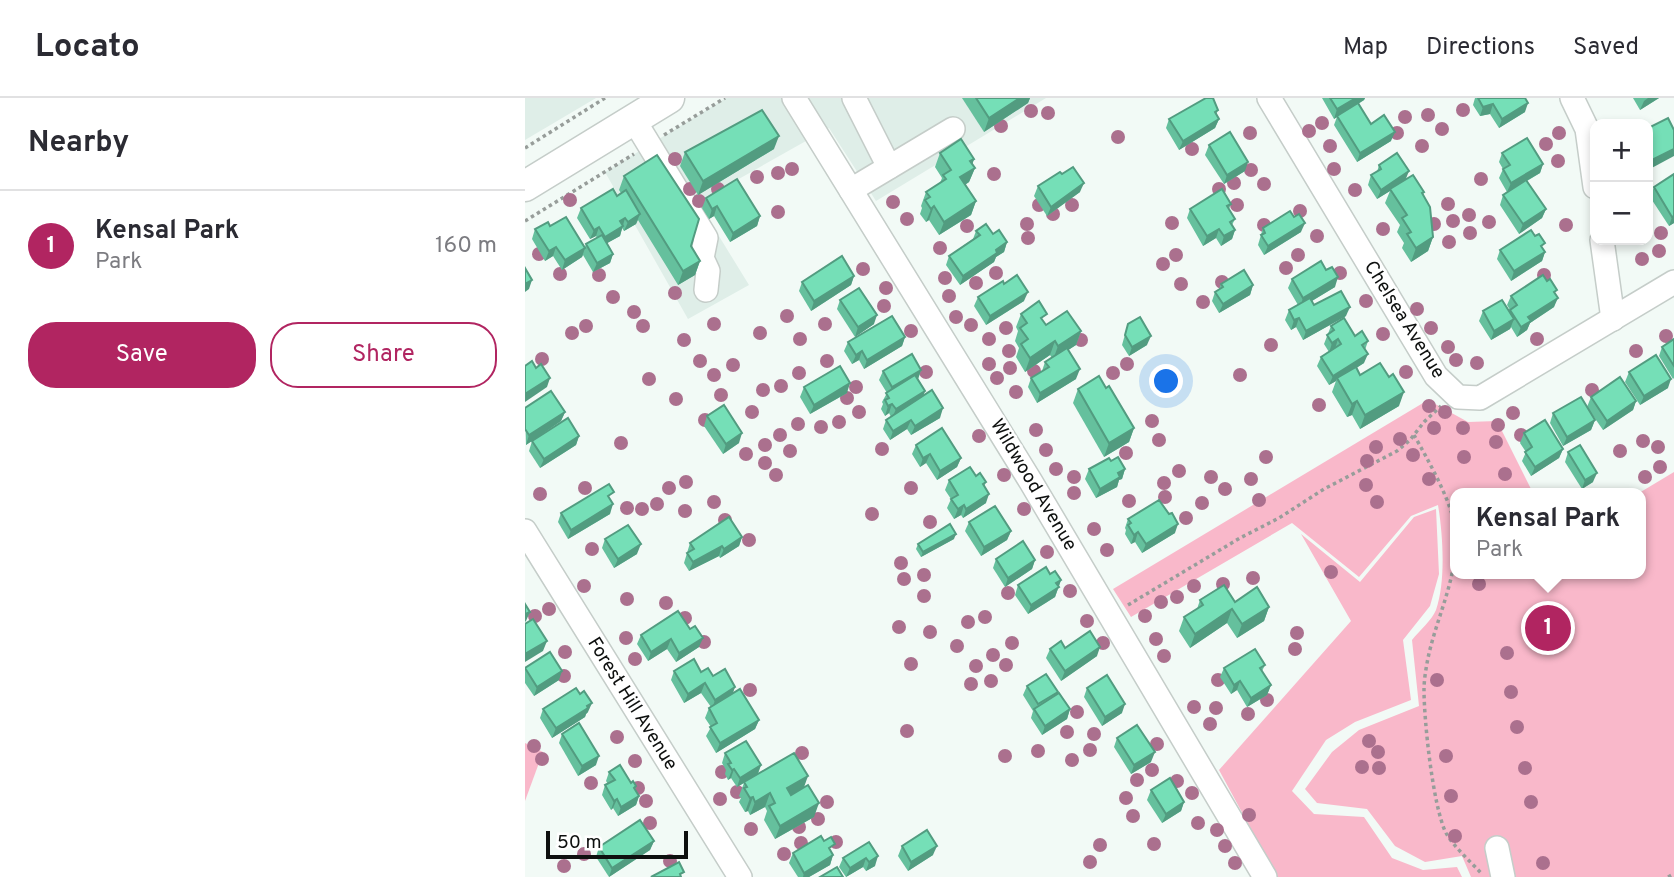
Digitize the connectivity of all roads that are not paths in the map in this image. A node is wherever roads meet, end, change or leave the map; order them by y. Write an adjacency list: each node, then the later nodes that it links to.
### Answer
1 (669, 98): 7 (main road)
2 (794, 98): 11 (street, Wildwood Avenue)
3 (854, 98): 8 (street)
4 (1269, 98): 15 (street, Chelsea Avenue)
5 (1572, 98): 9 (street)
6 (953, 130): 8 (street)
7 (641, 132): 10 (main road); 14 (street)
8 (889, 167): 11 (street)
9 (1594, 182)
10 (525, 186)
11 (851, 190): 19 (street, Wildwood Avenue)
12 (1603, 245): 15 (street)
13 (1674, 282): 15 (street, Chelsea Avenue)
14 (706, 290)
15 (1613, 319)
16 (525, 531): 18 (street, Forest Hill Avenue)
17 (1497, 848): 20 (street)
18 (740, 877)
19 (1265, 877)
20 (1503, 877)

